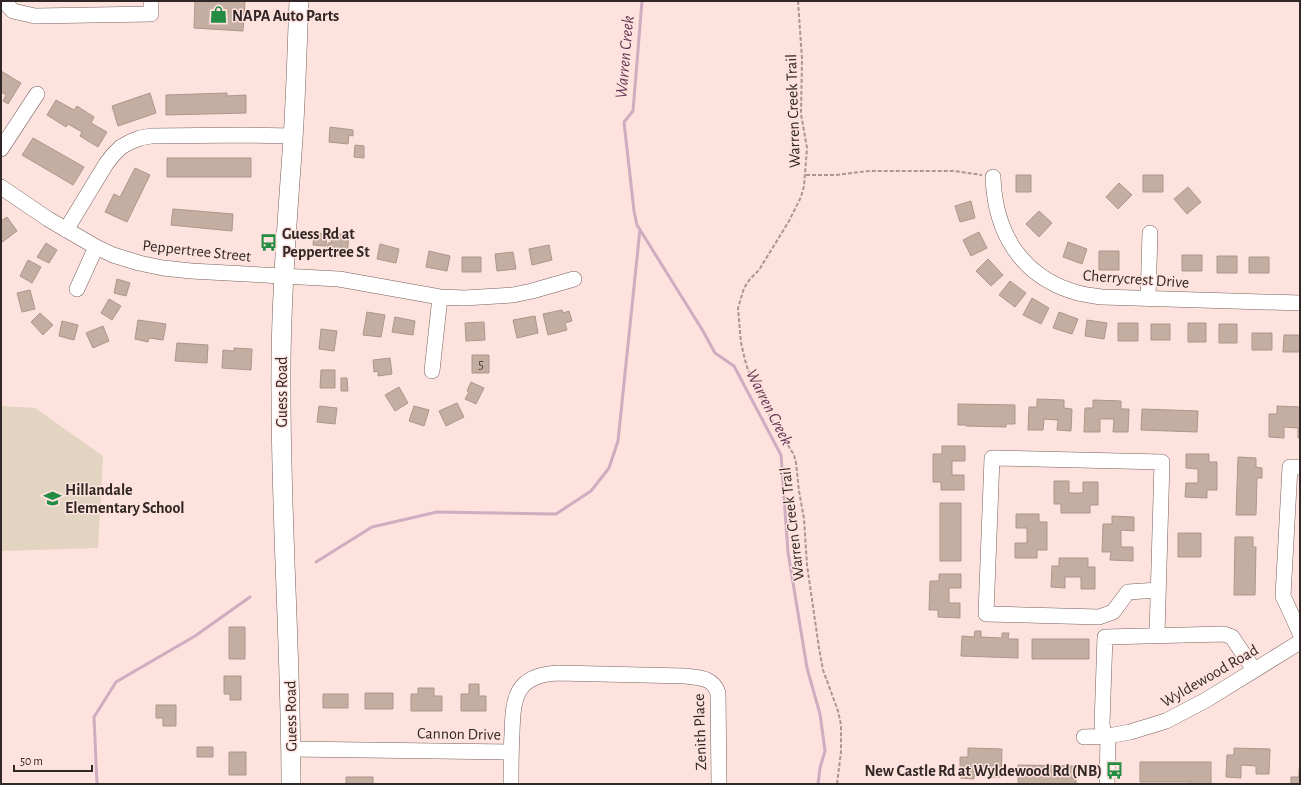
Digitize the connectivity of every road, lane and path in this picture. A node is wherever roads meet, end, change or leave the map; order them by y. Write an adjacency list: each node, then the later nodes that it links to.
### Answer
1 (4, 1): 2 (street)
2 (151, 1)
3 (299, 1): 6 (main road, Guess Road)
4 (798, 1): 8 (path, Warren Creek Trail)
5 (37, 94): 7 (street)
6 (293, 136): 11 (street); 14 (main road, Guess Road)
7 (1, 149)
8 (806, 174): 9 (path); 37 (path, Warren Creek Trail)
9 (993, 177): 18 (street, Cherrycrest Drive)
10 (1, 187): 11 (street, Peppertree Street)
11 (66, 230): 13 (street, Peppertree Street)
12 (1150, 233): 18 (street)
13 (96, 248): 14 (street, Peppertree Street); 16 (street)
14 (284, 276): 17 (street, Peppertree Street); 32 (main road, Guess Road)
15 (574, 279): 17 (street, Peppertree Street)
16 (77, 289)
17 (440, 297): 20 (street)
18 (1148, 299): 19 (street, Cherrycrest Drive)
19 (1300, 303)
20 (432, 371)
21 (1300, 467): 24 (street)
22 (1158, 590): 23 (street); 23 (street); 25 (street)
23 (1099, 617): 26 (street)
24 (1300, 633)
25 (1157, 635): 26 (street); 28 (street)
26 (1105, 637): 30 (street)
27 (1300, 642): 28 (street, Wyldewood Road)
28 (1254, 670): 30 (street, Wyldewood Road)
29 (710, 681): 33 (street, Cannon Drive); 36 (street, Zenith Place)
30 (1106, 736): 31 (street, Wyldewood Road); 38 (street)
31 (1084, 737)
32 (291, 749): 33 (street, Cannon Drive); 34 (main road, Guess Road)
33 (511, 752): 35 (street)
34 (291, 784)
35 (511, 784)
36 (719, 784)
37 (837, 784)
38 (1107, 784)

